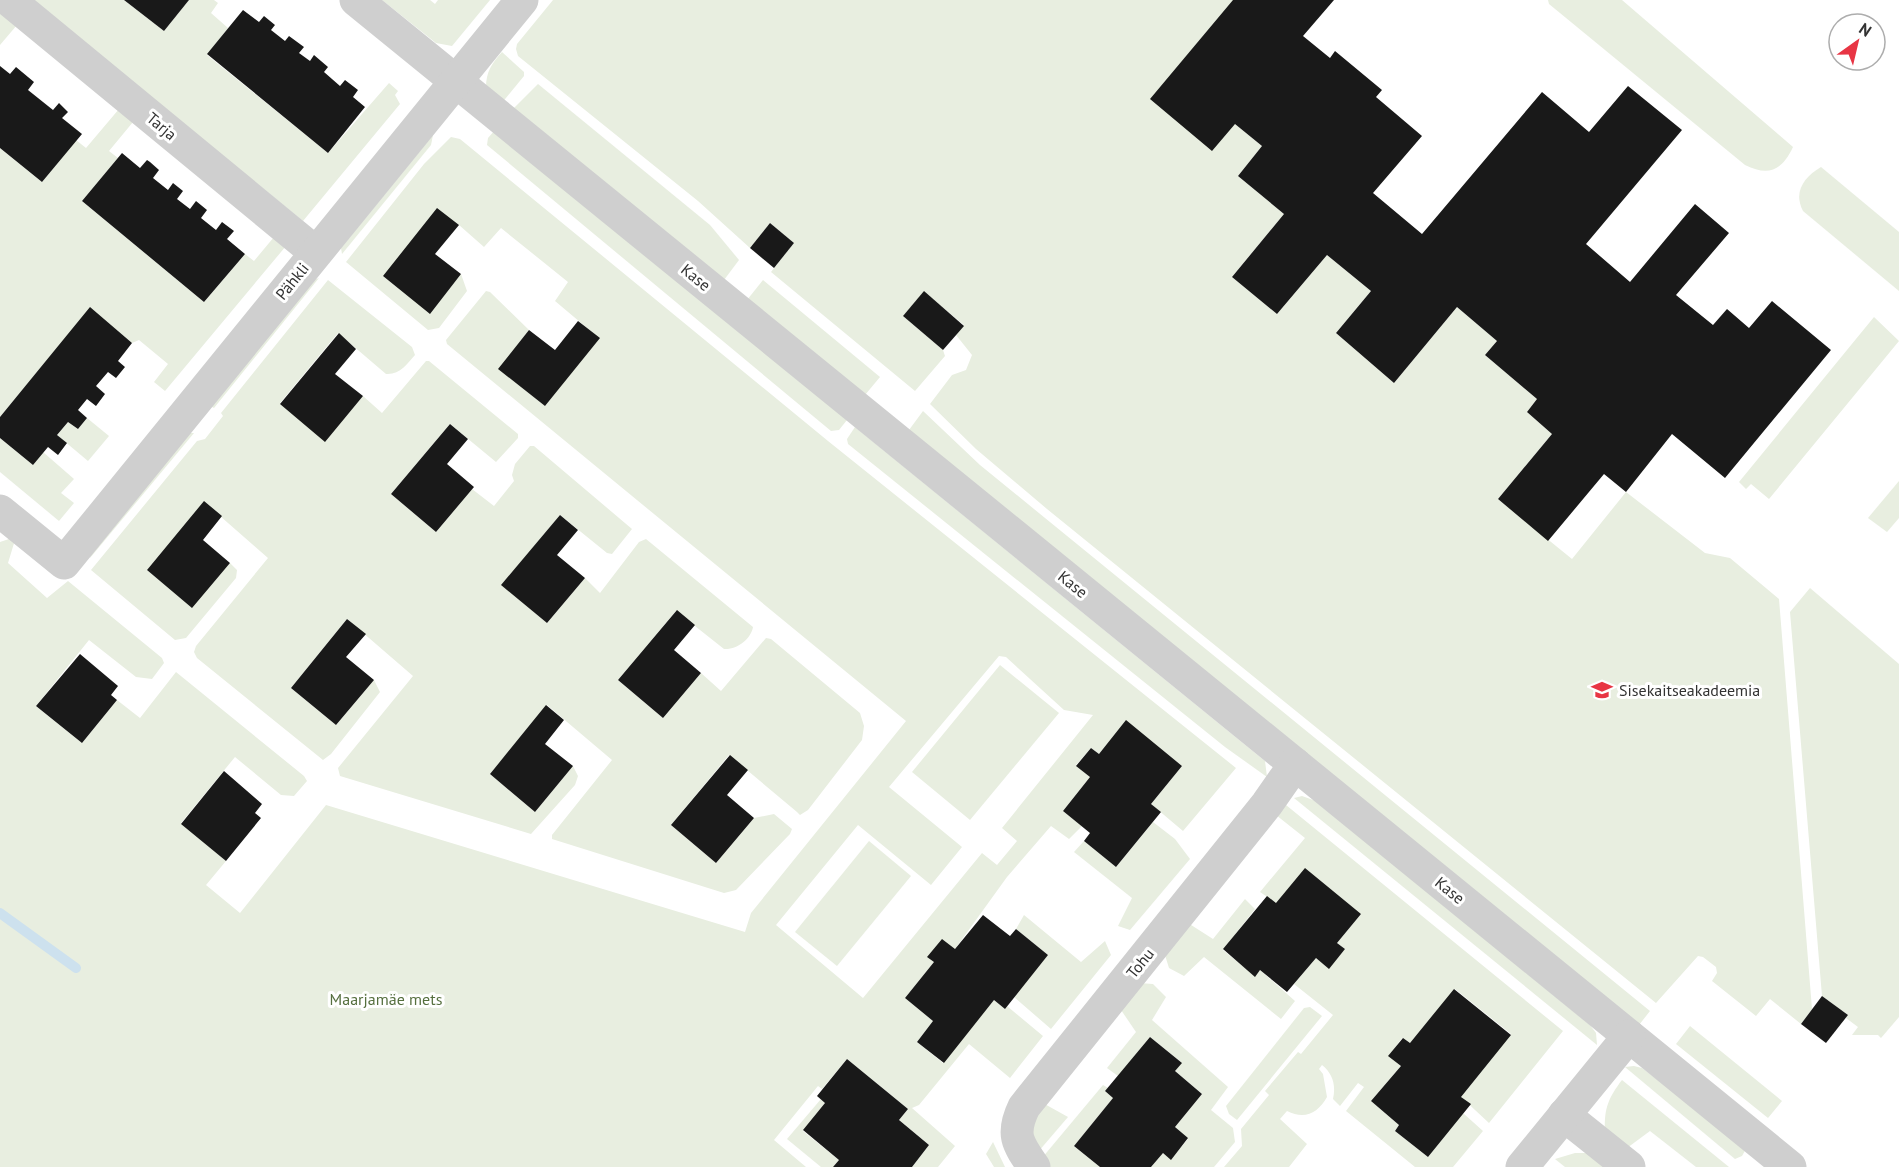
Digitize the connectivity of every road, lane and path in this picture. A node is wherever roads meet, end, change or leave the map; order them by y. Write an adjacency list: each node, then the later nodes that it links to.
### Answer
1 (9, 0): 5 (street, Tarja)
2 (356, 0): 4 (street, Kase)
3 (522, 0): 4 (street, Pähkli)
4 (455, 81): 5 (street, Pähkli); 7 (street, Kase)
5 (315, 252): 6 (street, Pähkli)
6 (0, 511)
7 (1295, 764): 8 (street, Kase); 10 (street, Tohu)
8 (1629, 1036): 9 (street); 13 (street, Kase)
9 (1564, 1115): 11 (street); 12 (street)
10 (1034, 1167)
11 (1522, 1167)
12 (1629, 1167)
13 (1790, 1167)

